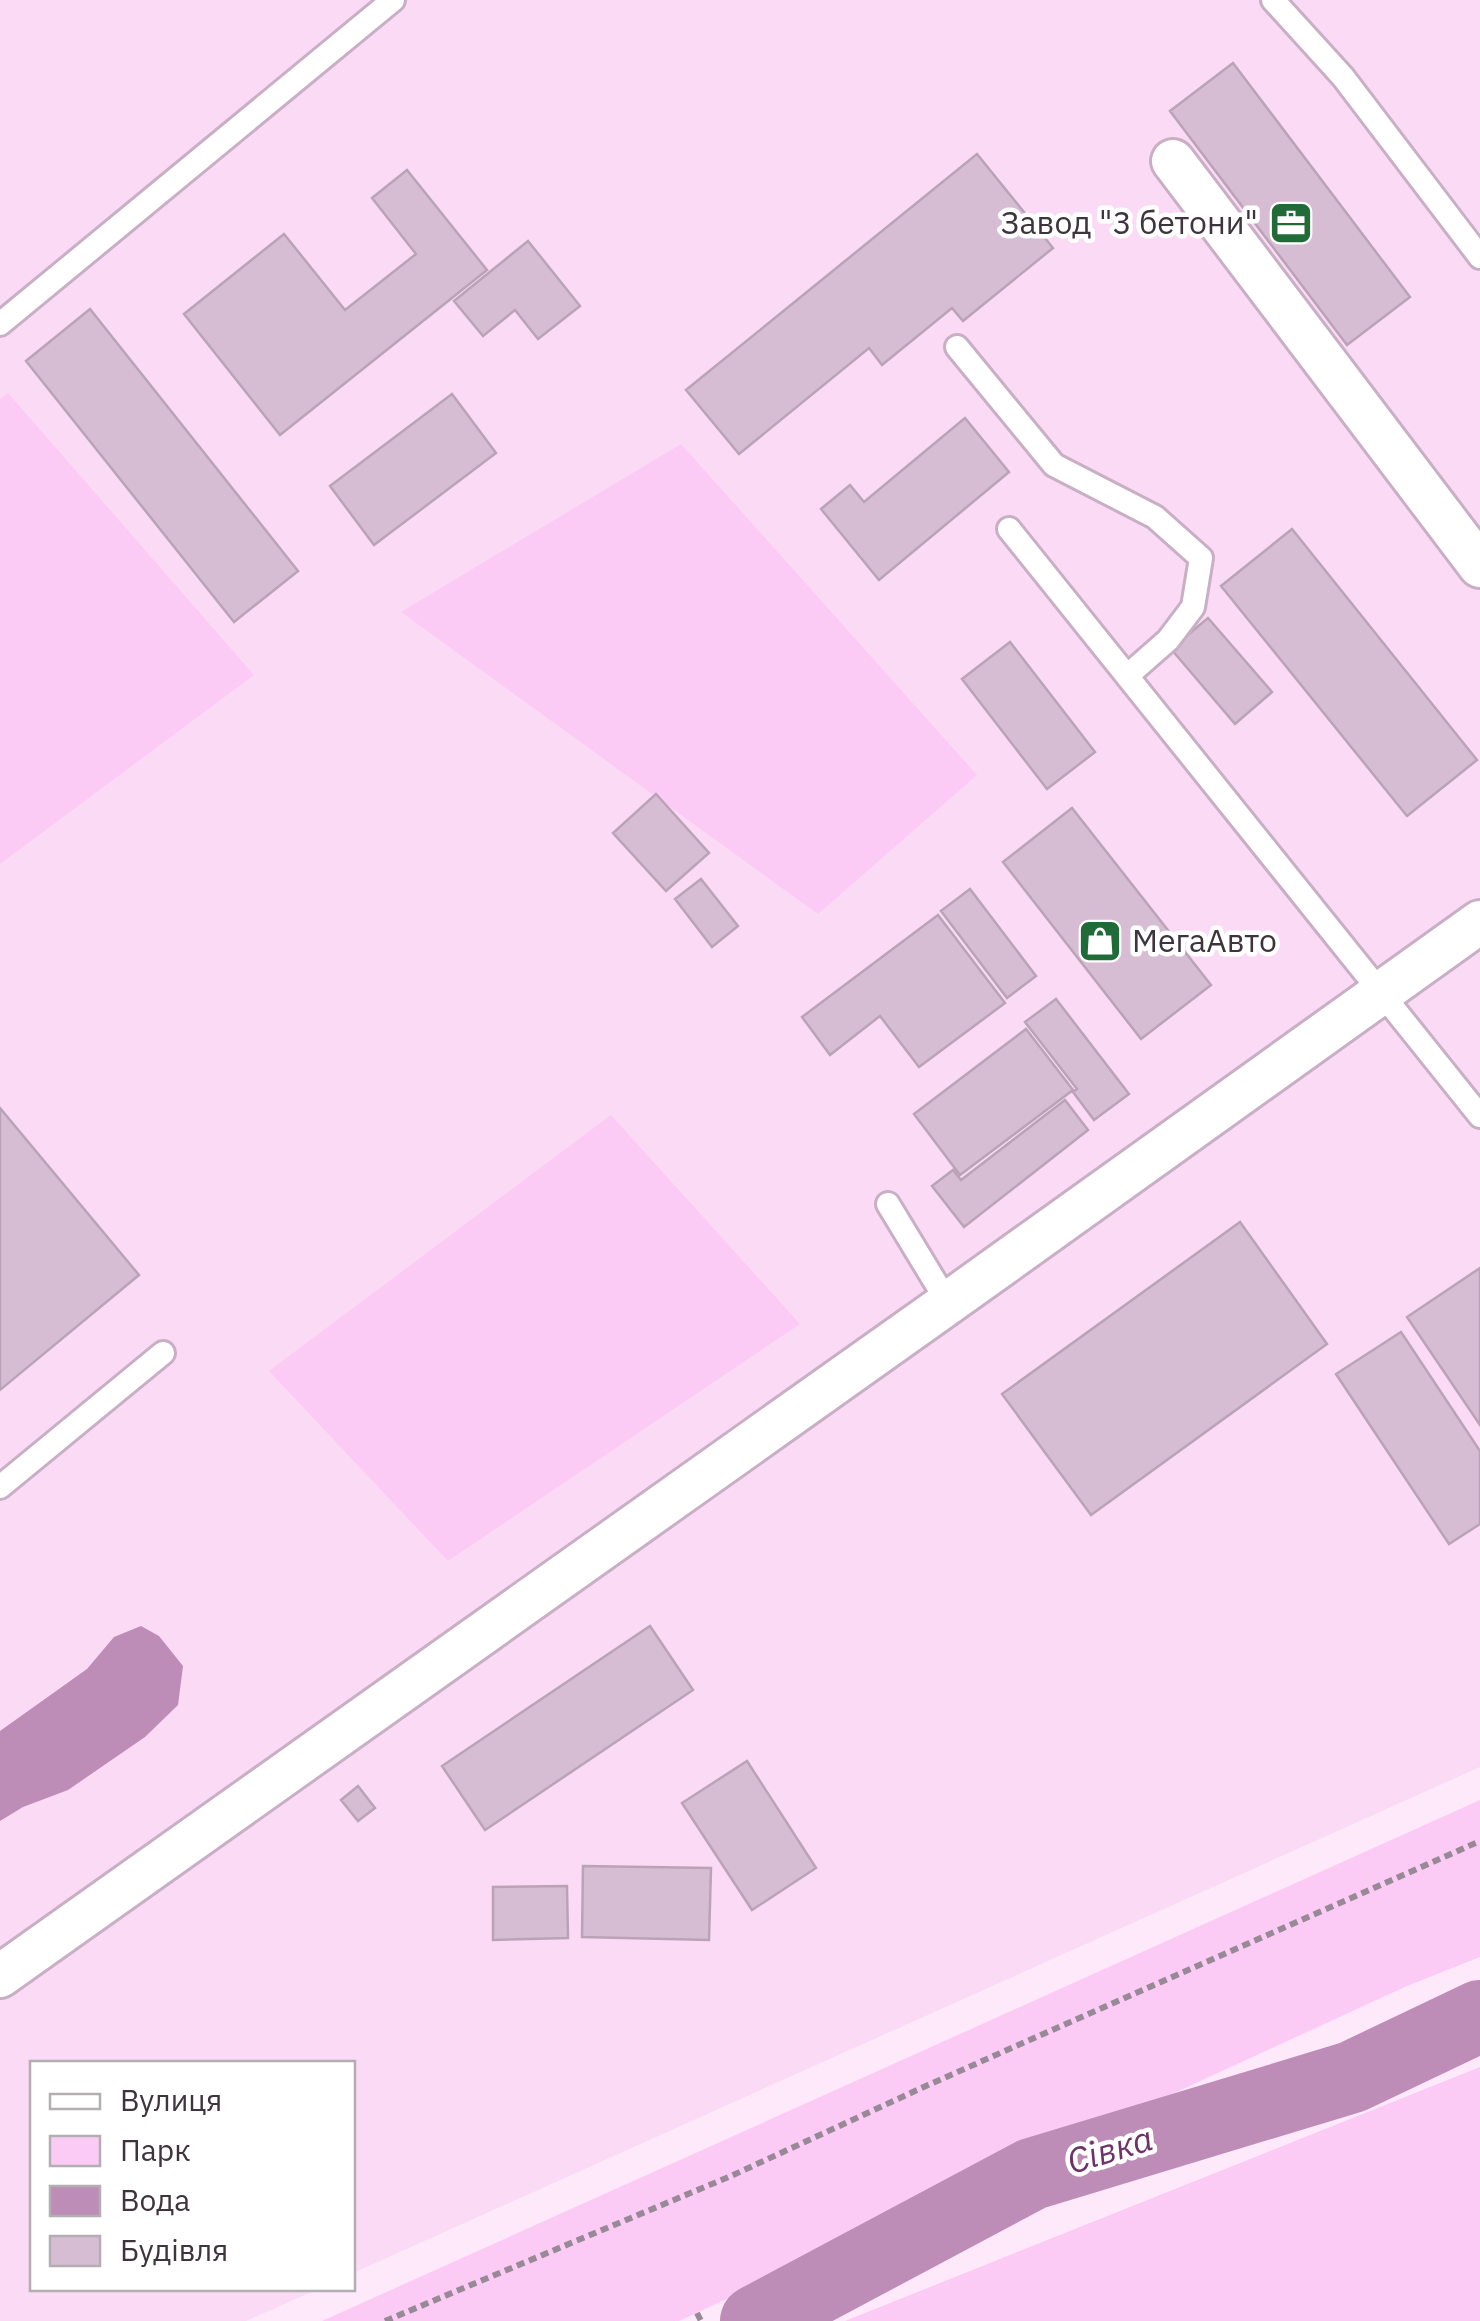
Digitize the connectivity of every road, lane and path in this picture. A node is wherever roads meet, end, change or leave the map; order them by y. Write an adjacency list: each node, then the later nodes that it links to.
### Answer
1 (394, 0): 5 (lane)
2 (1273, 0): 4 (lane)
3 (1172, 162): 8 (street)
4 (1480, 257)
5 (0, 324)
6 (956, 347): 9 (lane)
7 (1009, 529): 9 (lane)
8 (1480, 566)
9 (1127, 676): 11 (lane)
10 (1480, 922): 11 (street)
11 (1382, 992): 12 (lane); 14 (street)
12 (1480, 1116)
13 (888, 1204): 14 (lane)
14 (948, 1303): 18 (street)
15 (164, 1353): 16 (lane)
16 (0, 1487)
17 (1480, 1841): 19 (path)
18 (0, 1976)
19 (384, 2321)

